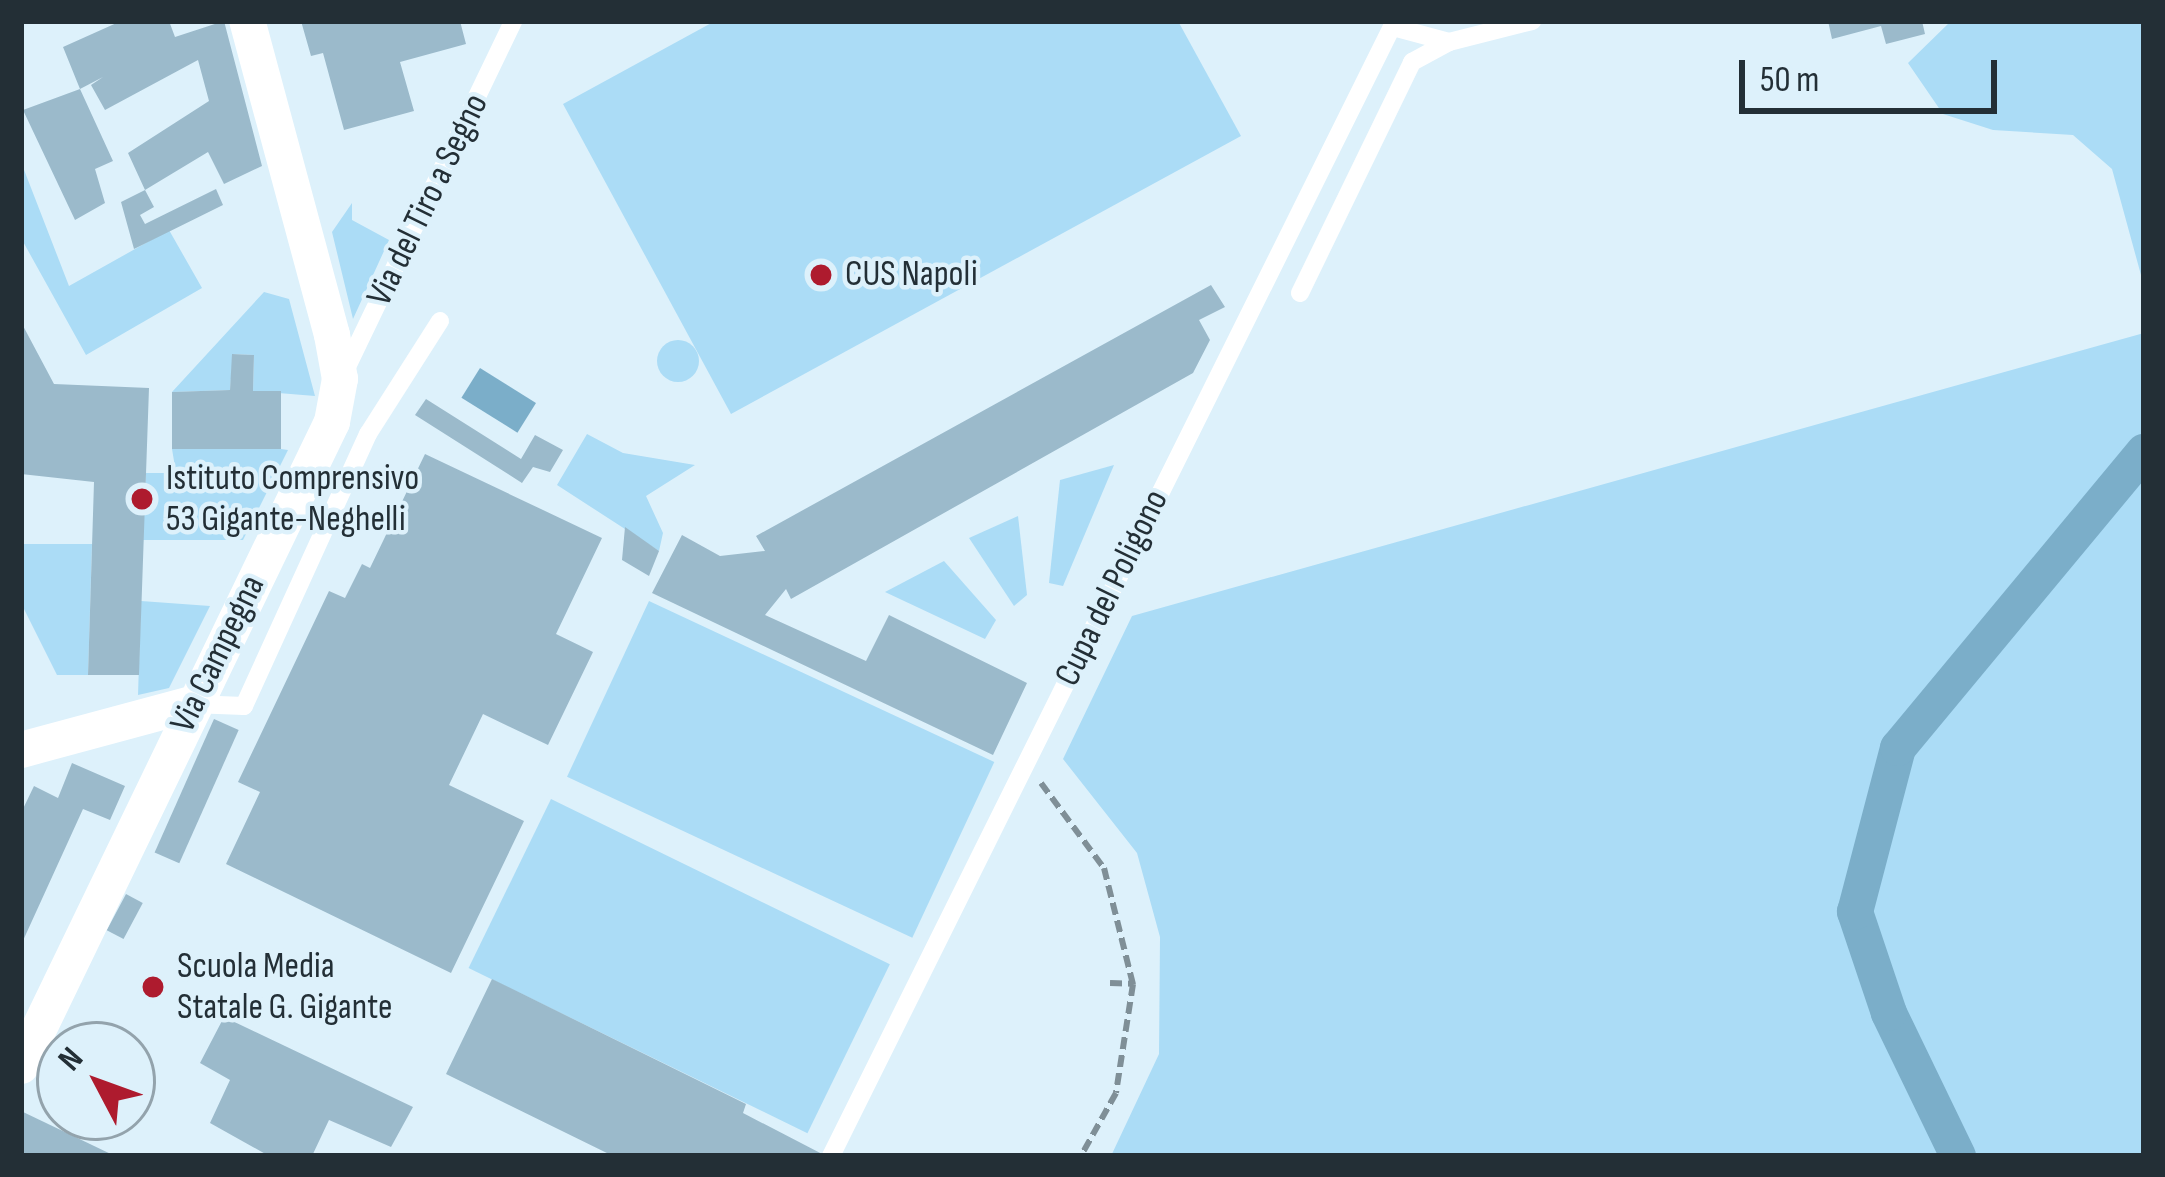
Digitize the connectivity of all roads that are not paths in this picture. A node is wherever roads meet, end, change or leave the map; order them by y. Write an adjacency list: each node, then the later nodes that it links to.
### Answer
1 (247, 21): 8 (street, Via Campegna)
2 (513, 21): 8 (lane, Via del Tiro a Segno)
3 (1532, 21): 5 (lane)
4 (1394, 24): 5 (lane); 13 (lane, Cupa del Poligono)
5 (1449, 42): 6 (lane)
6 (1300, 292)
7 (440, 321): 9 (lane)
8 (340, 379): 9 (street, Via Campegna)
9 (192, 704): 10 (street); 11 (street, Via Campegna)
10 (21, 750)
11 (33, 1019): 12 (street, Via Campegna)
12 (21, 1066)
13 (831, 1156)

